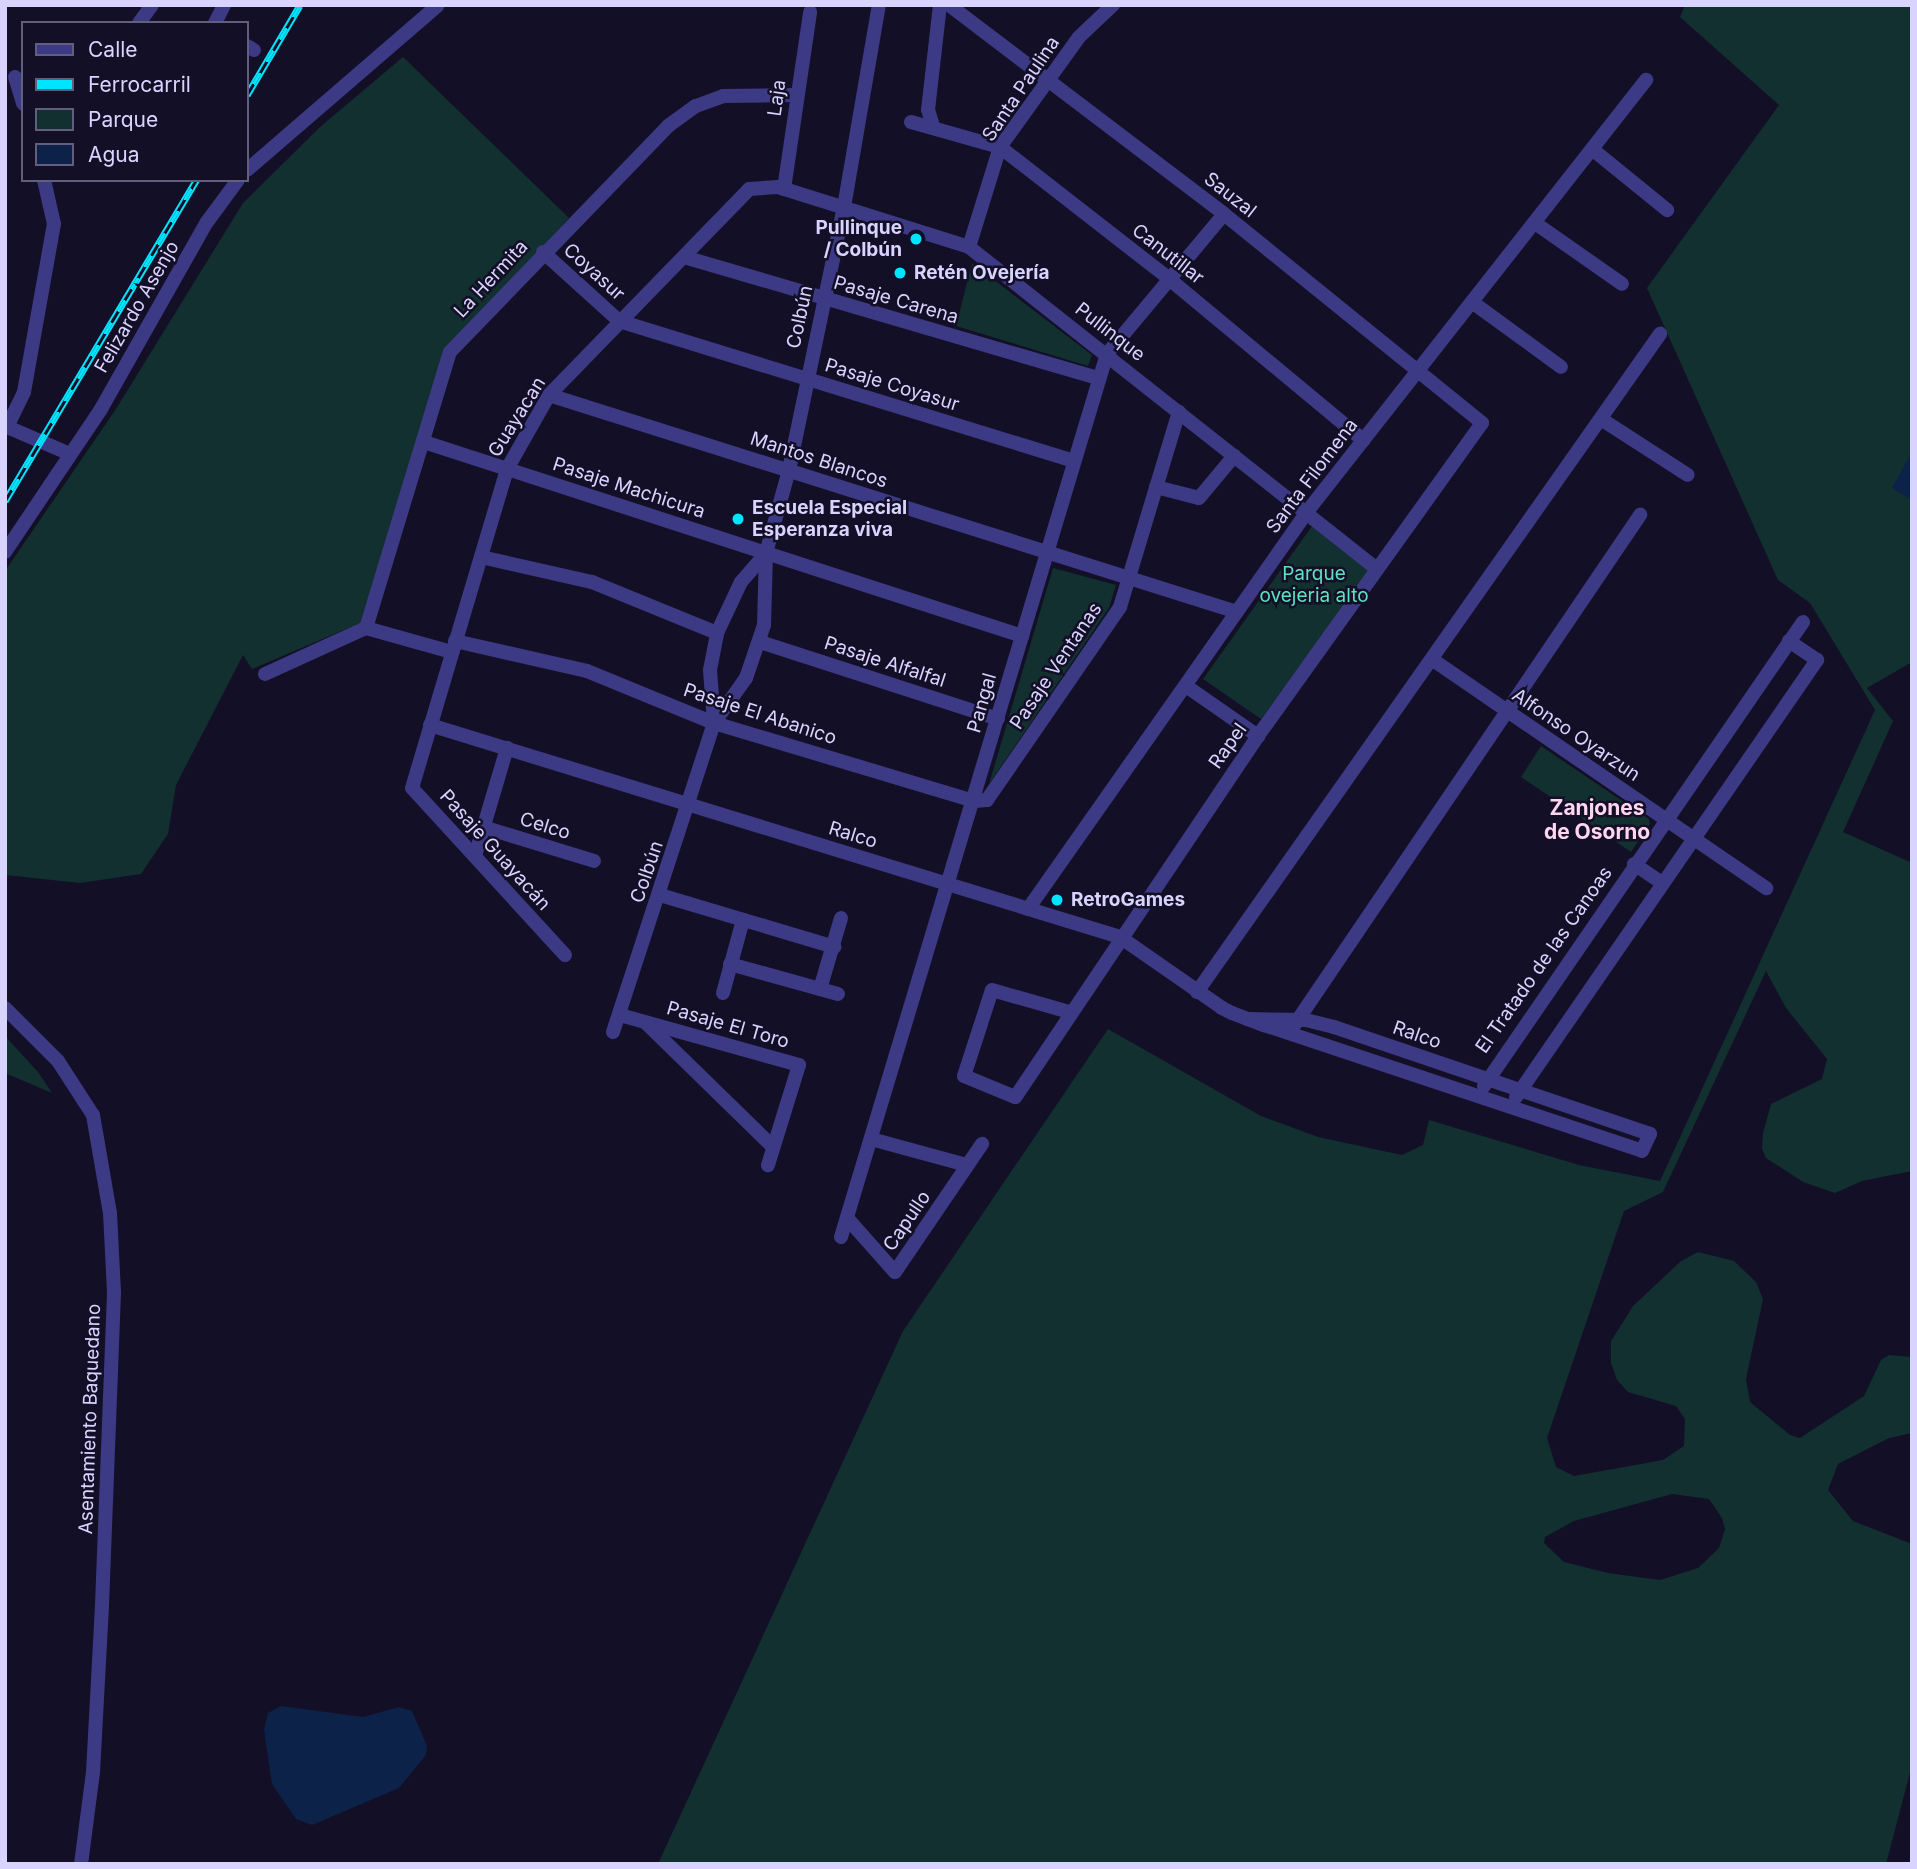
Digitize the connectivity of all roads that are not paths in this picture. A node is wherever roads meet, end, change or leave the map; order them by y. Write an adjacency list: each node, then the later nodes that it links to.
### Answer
1 (152, 5): 9 (street)
2 (224, 5): 10 (street)
3 (438, 5): 20 (street)
4 (879, 5): 24 (street, Colbún)
5 (940, 5): 17 (street)
6 (949, 5): 13 (street, Sauzal)
7 (1109, 6): 13 (street, Santa Paulina)
8 (810, 12): 14 (street, Laja)
9 (140, 21)
10 (216, 21)
11 (15, 77): 15 (street)
12 (1646, 79): 19 (street, Santa Filomena)
13 (1049, 80): 18 (street, Santa Paulina); 26 (street, Sauzal)
14 (797, 94): 23 (street, Laja); 29 (street, La Hermita)
15 (21, 97)
16 (911, 122): 17 (street, Canutillar)
17 (933, 126): 18 (street, Canutillar)
18 (1000, 147): 28 (street, Santa Paulina); 31 (street, Canutillar)
19 (1592, 149): 25 (street); 27 (street, Santa Filomena)
20 (248, 169)
21 (44, 182): 46 (street)
22 (237, 182): 49 (street, Felizardo Asenjo)
23 (784, 189): 24 (street, Pullinque); 30 (street, Guayacan)
24 (844, 207): 28 (street, Pullinque); 33 (street, Colbún)
25 (1667, 210)
26 (1224, 214): 31 (street, Pangal); 39 (street, Sauzal)
27 (1535, 223): 32 (street); 34 (street, Santa Filomena)
28 (969, 247): 37 (street, Pullinque)
29 (543, 252): 35 (street, Coyasur); 48 (street, La Hermita)
30 (684, 257): 33 (street, Pasaje Carena); 35 (street, Guayacan)
31 (1168, 278): 37 (street, Pangal); 47 (street, Canutillar)
32 (1622, 284)
33 (824, 299): 40 (street, Pasaje Carena); 41 (street, Colbún)
34 (1472, 302): 38 (street); 39 (street, Santa Filomena)
35 (619, 320): 41 (street, Pasaje Coyasur); 42 (street, Guayacan)
36 (1660, 334): 44 (street)
37 (1107, 354): 40 (street, Pangal); 43 (street, Pullinque)
38 (1561, 367)
39 (1418, 369): 45 (street, Sauzal); 47 (street, Santa Filomena)
40 (1099, 378): 51 (street, Pangal)
41 (807, 379): 51 (street, Pasaje Coyasur); 53 (street, Colbún)
42 (549, 395): 52 (street, Guayacan); 53 (street, Mantos Blancos)
43 (1179, 412): 50 (street, Pullinque); 55 (street, Pasaje Ventanas)
44 (1601, 419): 54 (street); 72 (street)
45 (1482, 423): 62 (street, Rapel)
46 (6, 426): 49 (street)
47 (1363, 440): 56 (street, Santa Filomena)
48 (424, 442): 52 (street, Pasaje Machicura); 66 (street, La Hermita)
49 (69, 454): 58 (street)
50 (1234, 456): 55 (street); 56 (street, Pullinque)
51 (1074, 461): 59 (street, Pangal)
52 (507, 469): 60 (street, Pasaje Machicura); 61 (street, Guayacan)
53 (789, 470): 59 (street, Mantos Blancos); 60 (street, Colbún)
54 (1688, 475)
55 (1156, 487): 63 (street, Pasaje Ventanas)
56 (1306, 513): 62 (street, Pullinque); 64 (street, Santa Filomena)
57 (1640, 515): 75 (street)
58 (5, 552)
59 (1047, 552): 63 (street, Mantos Blancos); 68 (street, Pangal)
60 (766, 553): 67 (street, Colbún); 68 (street, Pasaje Machicura); 70 (street, Colbún)
61 (481, 557): 67 (street); 71 (street, Guayacan)
62 (1377, 569): 79 (street, Rapel)
63 (1129, 578): 64 (street, Mantos Blancos); 81 (street, Pasaje Ventanas)
64 (1237, 612): 74 (street, Santa Filomena)
65 (1803, 622): 69 (street, El Tratado de las Canoas)
66 (366, 628): 71 (street); 73 (street)
67 (717, 633): 77 (street, Colbún)
68 (1022, 636): 76 (street, Pangal)
69 (1789, 641): 83 (street, El Tratado de las Canoas); 85 (street)
70 (760, 642): 76 (street, Pasaje Alfalfal); 77 (street, Colbún)
71 (453, 646): 77 (street, Pasaje El Abanico); 78 (street, Guayacan)
72 (1433, 660): 75 (street, Alfonso Oyarzun); 101 (street)
73 (265, 674)
74 (1186, 685): 79 (street); 93 (street, Santa Filomena)
75 (1505, 710): 83 (street, Alfonso Oyarzun); 108 (street)
76 (998, 719): 81 (street, Pangal)
77 (714, 723): 81 (street, Pasaje El Abanico); 82 (street, Colbún)
78 (430, 725): 80 (street, Ralco); 86 (street, Pasaje Guayacán)
79 (1258, 736): 96 (street, Rapel)
80 (507, 748): 82 (street, Ralco); 84 (street)
81 (974, 801): 90 (street, Pangal)
82 (690, 805): 90 (street, Ralco); 92 (street, Colbún)
83 (1665, 819): 85 (street, Alfonso Oyarzun); 88 (street, El Tratado de las Canoas)
84 (484, 827): 86 (street); 87 (street, Celco)
85 (1693, 838): 89 (street); 91 (street, Alfonso Oyarzun)
86 (475, 856): 98 (street, Pasaje Guayacán)
87 (594, 861)
88 (1633, 864): 89 (street); 112 (street, El Tratado de las Canoas)
89 (1662, 883): 113 (street)
90 (950, 884): 93 (street, Ralco); 116 (street, Pangal)
91 (1766, 888)
92 (660, 895): 95 (street); 106 (street, Colbún)
93 (1028, 909): 96 (street, Ralco)
94 (841, 918): 97 (street)
95 (743, 920): 97 (street); 99 (street)
96 (1120, 937): 101 (street, Ralco); 105 (street, Rapel)
97 (834, 947): 100 (street)
98 (565, 955)
99 (730, 964): 100 (street); 102 (street)
100 (820, 989): 103 (street)
101 (1197, 992): 107 (street, Ralco)
102 (723, 993)
103 (838, 994)
104 (5, 1008): 123 (street, Asentamiento Baquedano)
105 (1069, 1012): 105 (street, Rapel)
106 (620, 1015): 109 (street, Pasaje El Toro); 110 (street, Colbún)
107 (1247, 1019): 108 (street, Ralco); 111 (street, Ralco)
108 (1297, 1019): 111 (street); 112 (street, Ralco)
109 (645, 1022): 118 (street, Pasaje El Toro); 118 (street, Pasaje El Toro)
110 (613, 1032)
111 (1289, 1034): 114 (street, Ralco)
112 (1487, 1079): 113 (street, Ralco); 114 (street, El Tratado de las Canoas)
113 (1519, 1090): 115 (street); 115 (street, Ralco)
114 (1479, 1097): 115 (street, Ralco)
115 (1511, 1108)
116 (871, 1139): 120 (street); 121 (street, Pangal)
117 (982, 1144): 120 (street, Capullo)
118 (773, 1147): 119 (street, Pasaje El Toro)
119 (768, 1165)
120 (967, 1165): 121 (street, Capullo)
121 (847, 1218): 122 (street, Pangal)
122 (841, 1237)
123 (81, 1864)

